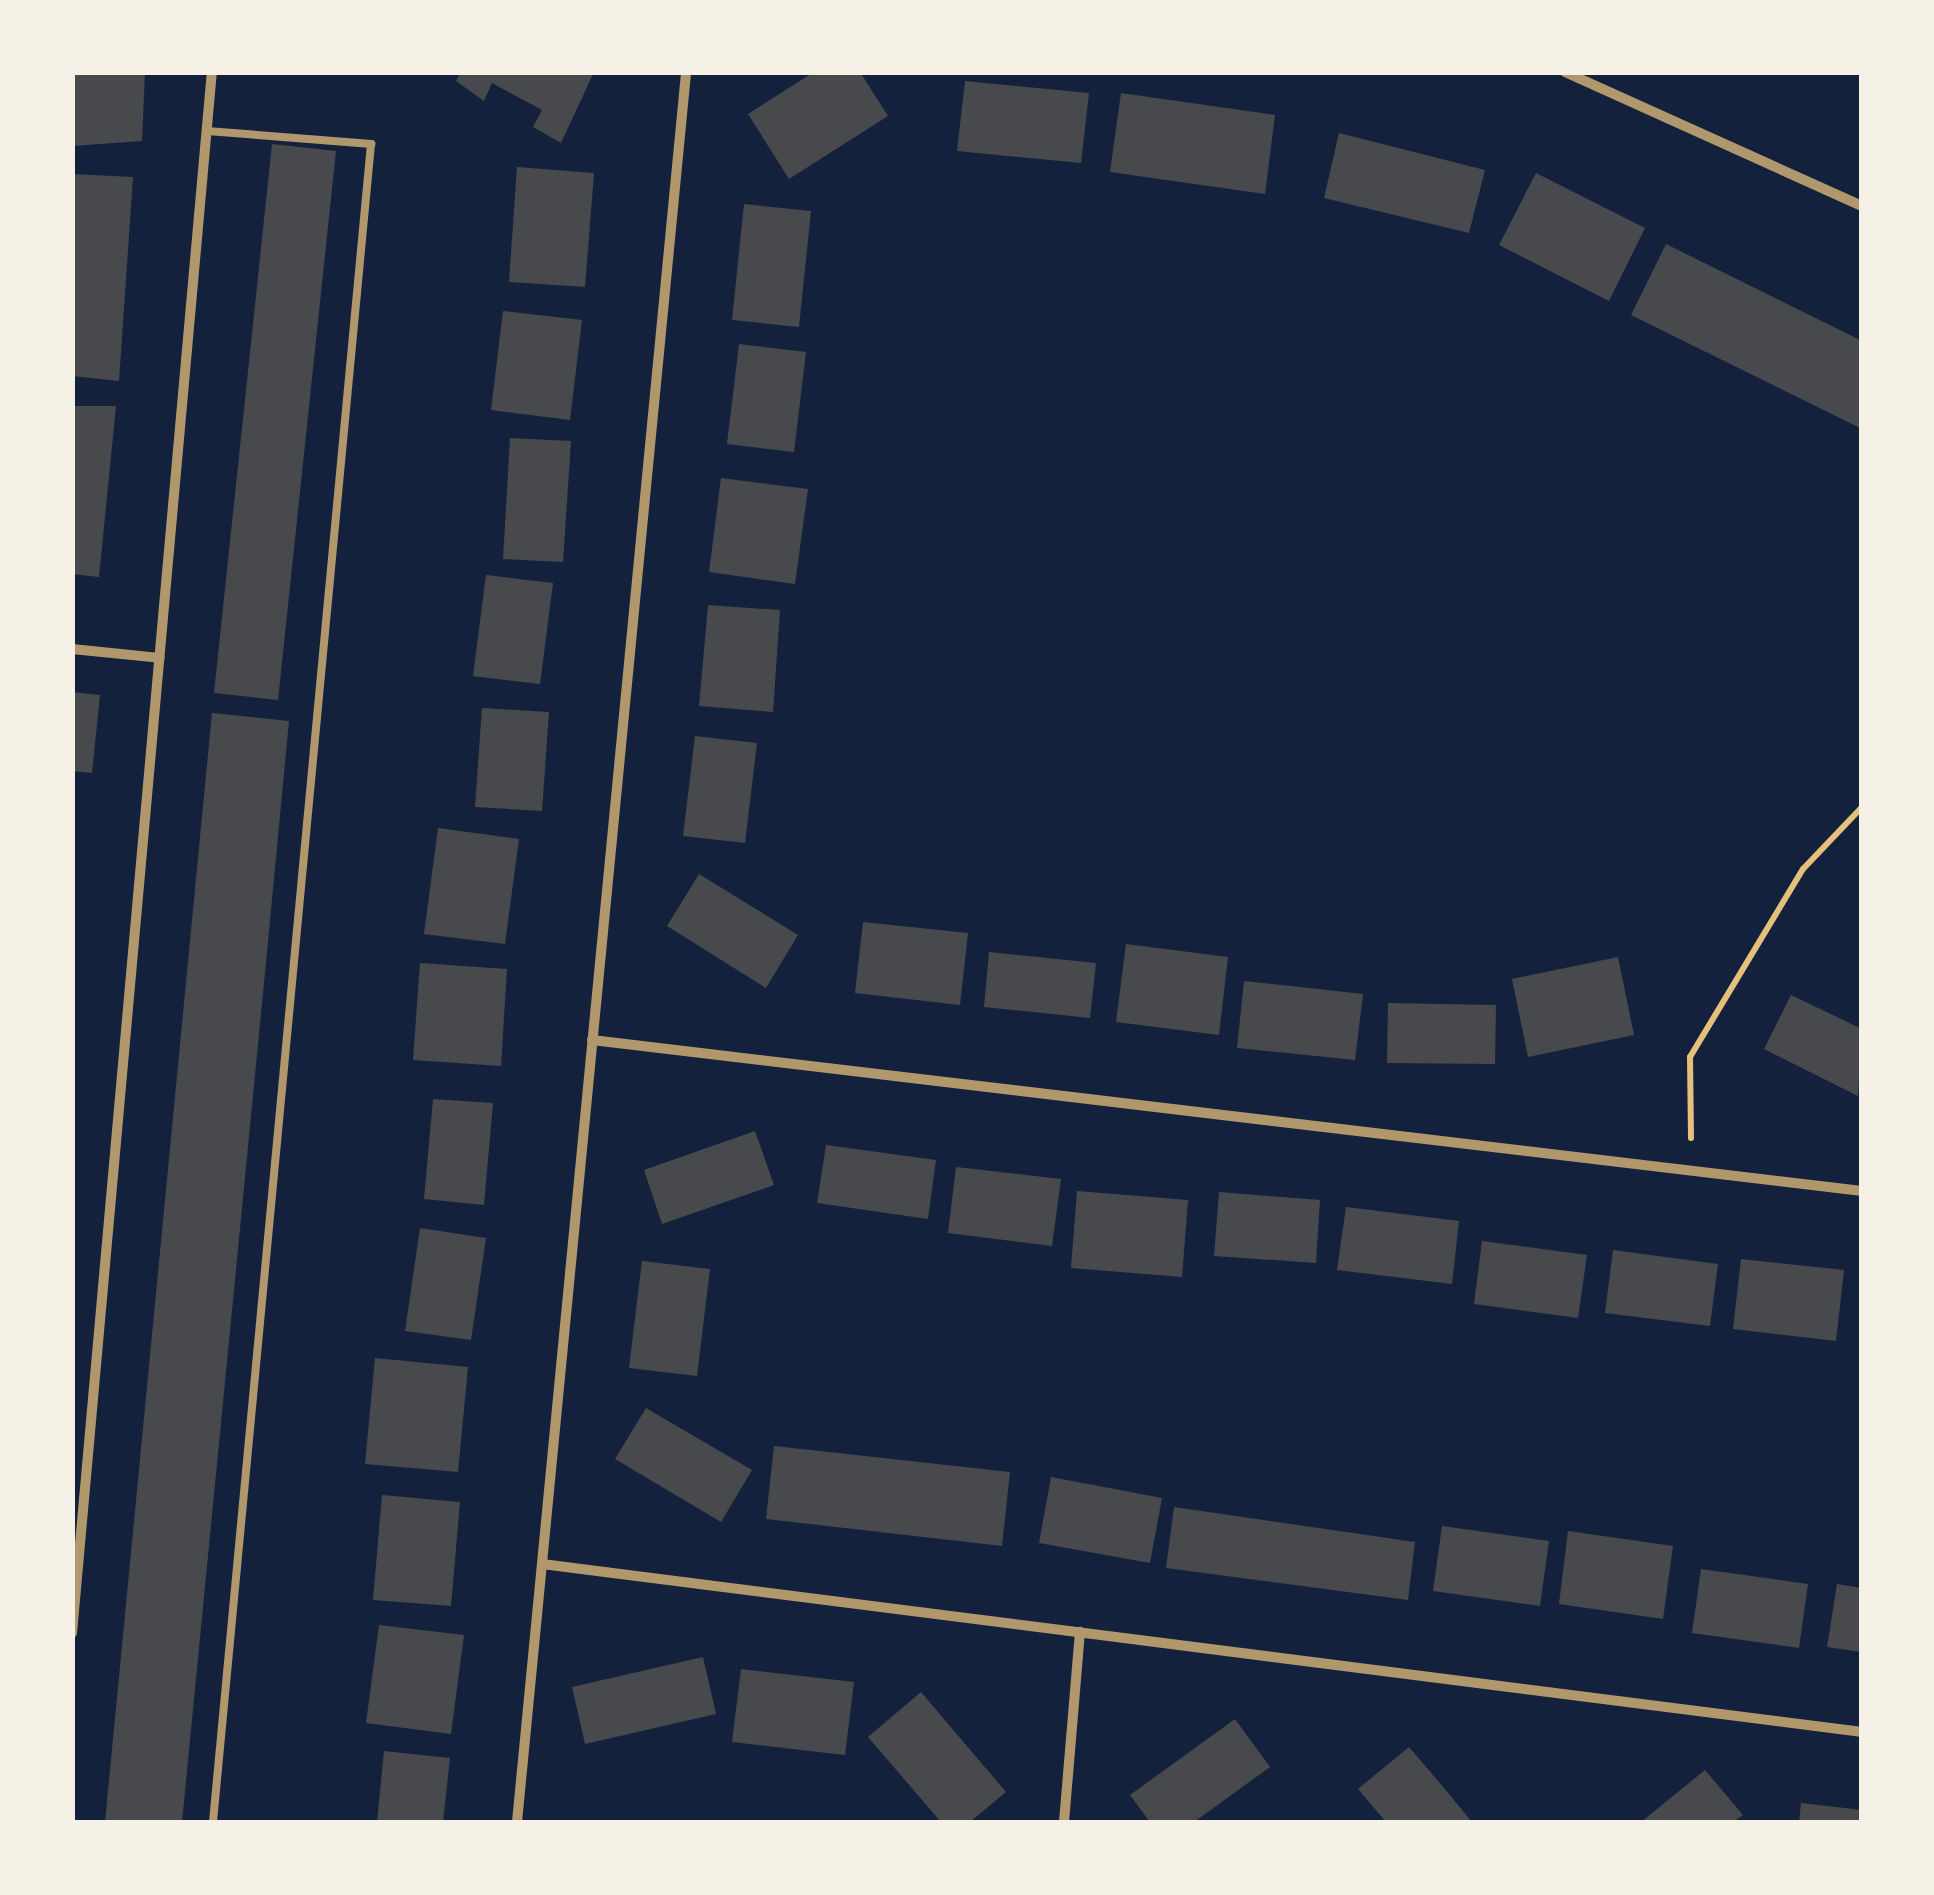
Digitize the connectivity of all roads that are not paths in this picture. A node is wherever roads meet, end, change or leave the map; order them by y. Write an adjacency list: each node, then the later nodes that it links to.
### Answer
1 (212, 72): 4 (street)
2 (686, 72): 8 (street)
3 (1565, 72): 5 (street)
4 (207, 131): 7 (street); 14 (lane)
5 (1862, 206)
6 (72, 649): 7 (street)
7 (160, 658): 12 (street)
8 (592, 1040): 9 (street); 10 (street)
9 (1862, 1191)
10 (542, 1564): 11 (street); 15 (street)
11 (1080, 1632): 13 (street); 16 (street)
12 (72, 1633)
13 (1862, 1732)
14 (213, 1822)
15 (517, 1822)
16 (1064, 1822)

